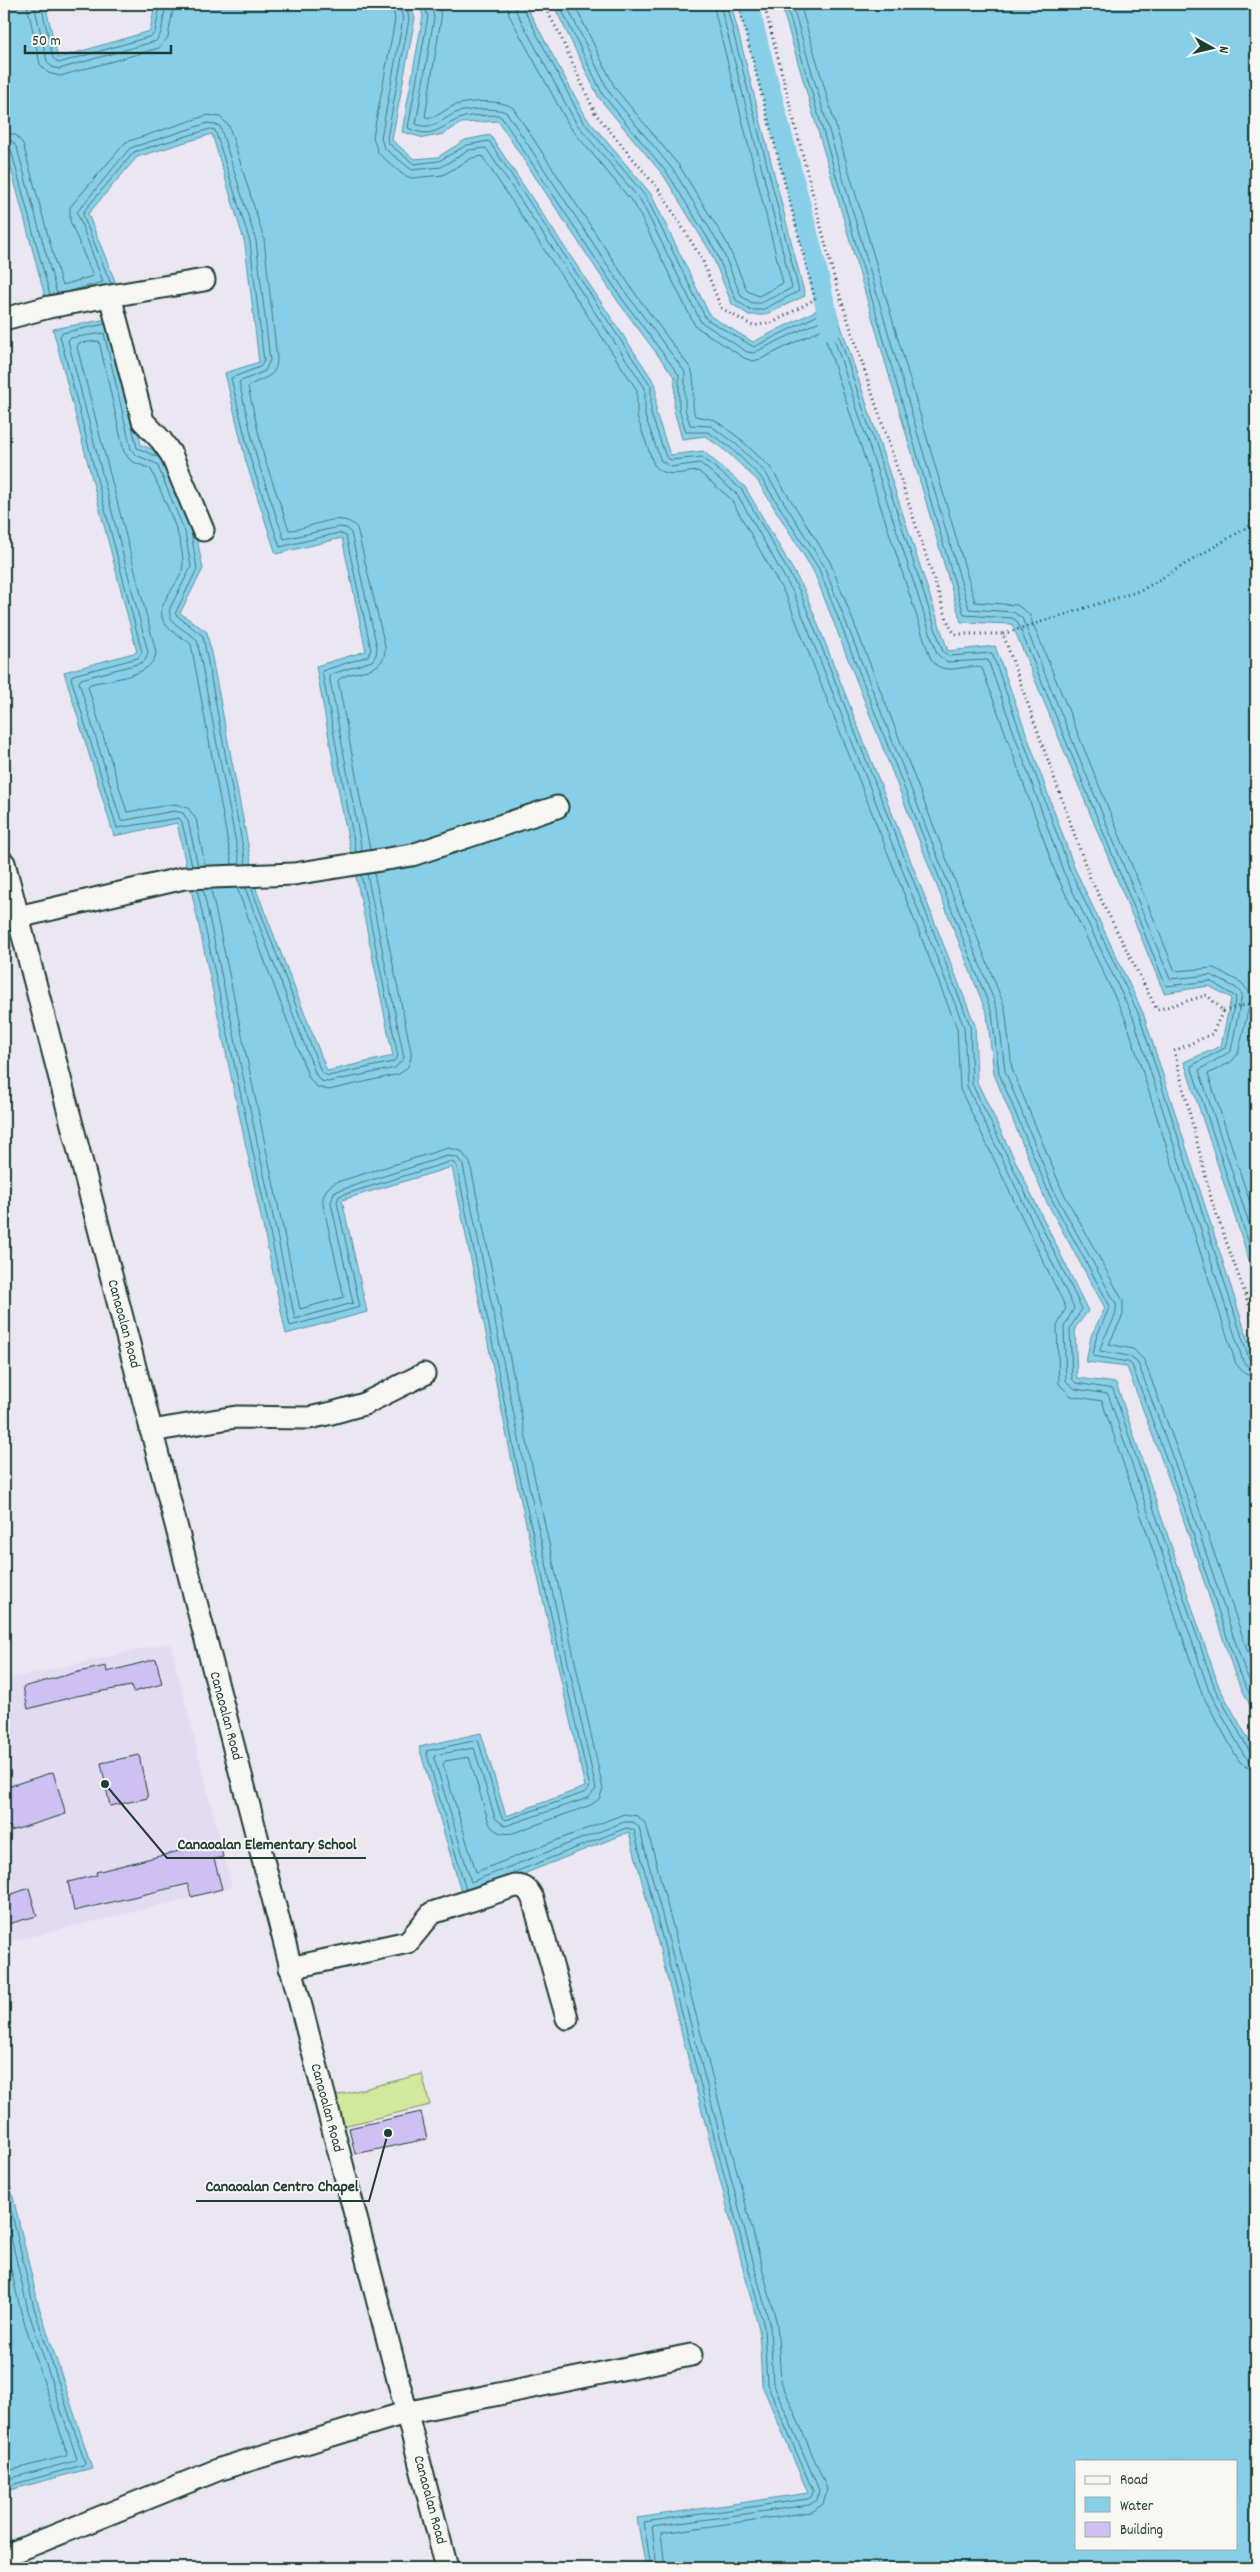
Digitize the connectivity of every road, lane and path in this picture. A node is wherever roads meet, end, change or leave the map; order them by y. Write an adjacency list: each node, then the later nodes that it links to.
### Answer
1 (543, 4): 2 (path)
2 (738, 4)
3 (764, 4): 9 (path)
4 (204, 280): 5 (street)
5 (110, 296): 6 (street); 8 (street)
6 (4, 319)
7 (1256, 502): 9 (path)
8 (203, 530)
9 (1003, 634): 14 (path)
10 (557, 807): 12 (street)
11 (4, 863): 12 (street, Canaoalan Road)
12 (18, 917): 17 (street, Canaoalan Road)
13 (1256, 1002): 14 (path)
14 (1223, 1011): 15 (path)
15 (1256, 1324)
16 (424, 1374): 17 (street)
17 (151, 1431): 18 (street, Canaoalan Road)
18 (290, 1968): 19 (street); 23 (street, Canaoalan Road)
19 (567, 2018)
20 (9, 2181): 21 (path)
21 (4, 2183)
22 (691, 2355): 23 (street)
23 (405, 2413): 24 (street); 25 (street, Canaoalan Road)
24 (4, 2556)
25 (447, 2568)

